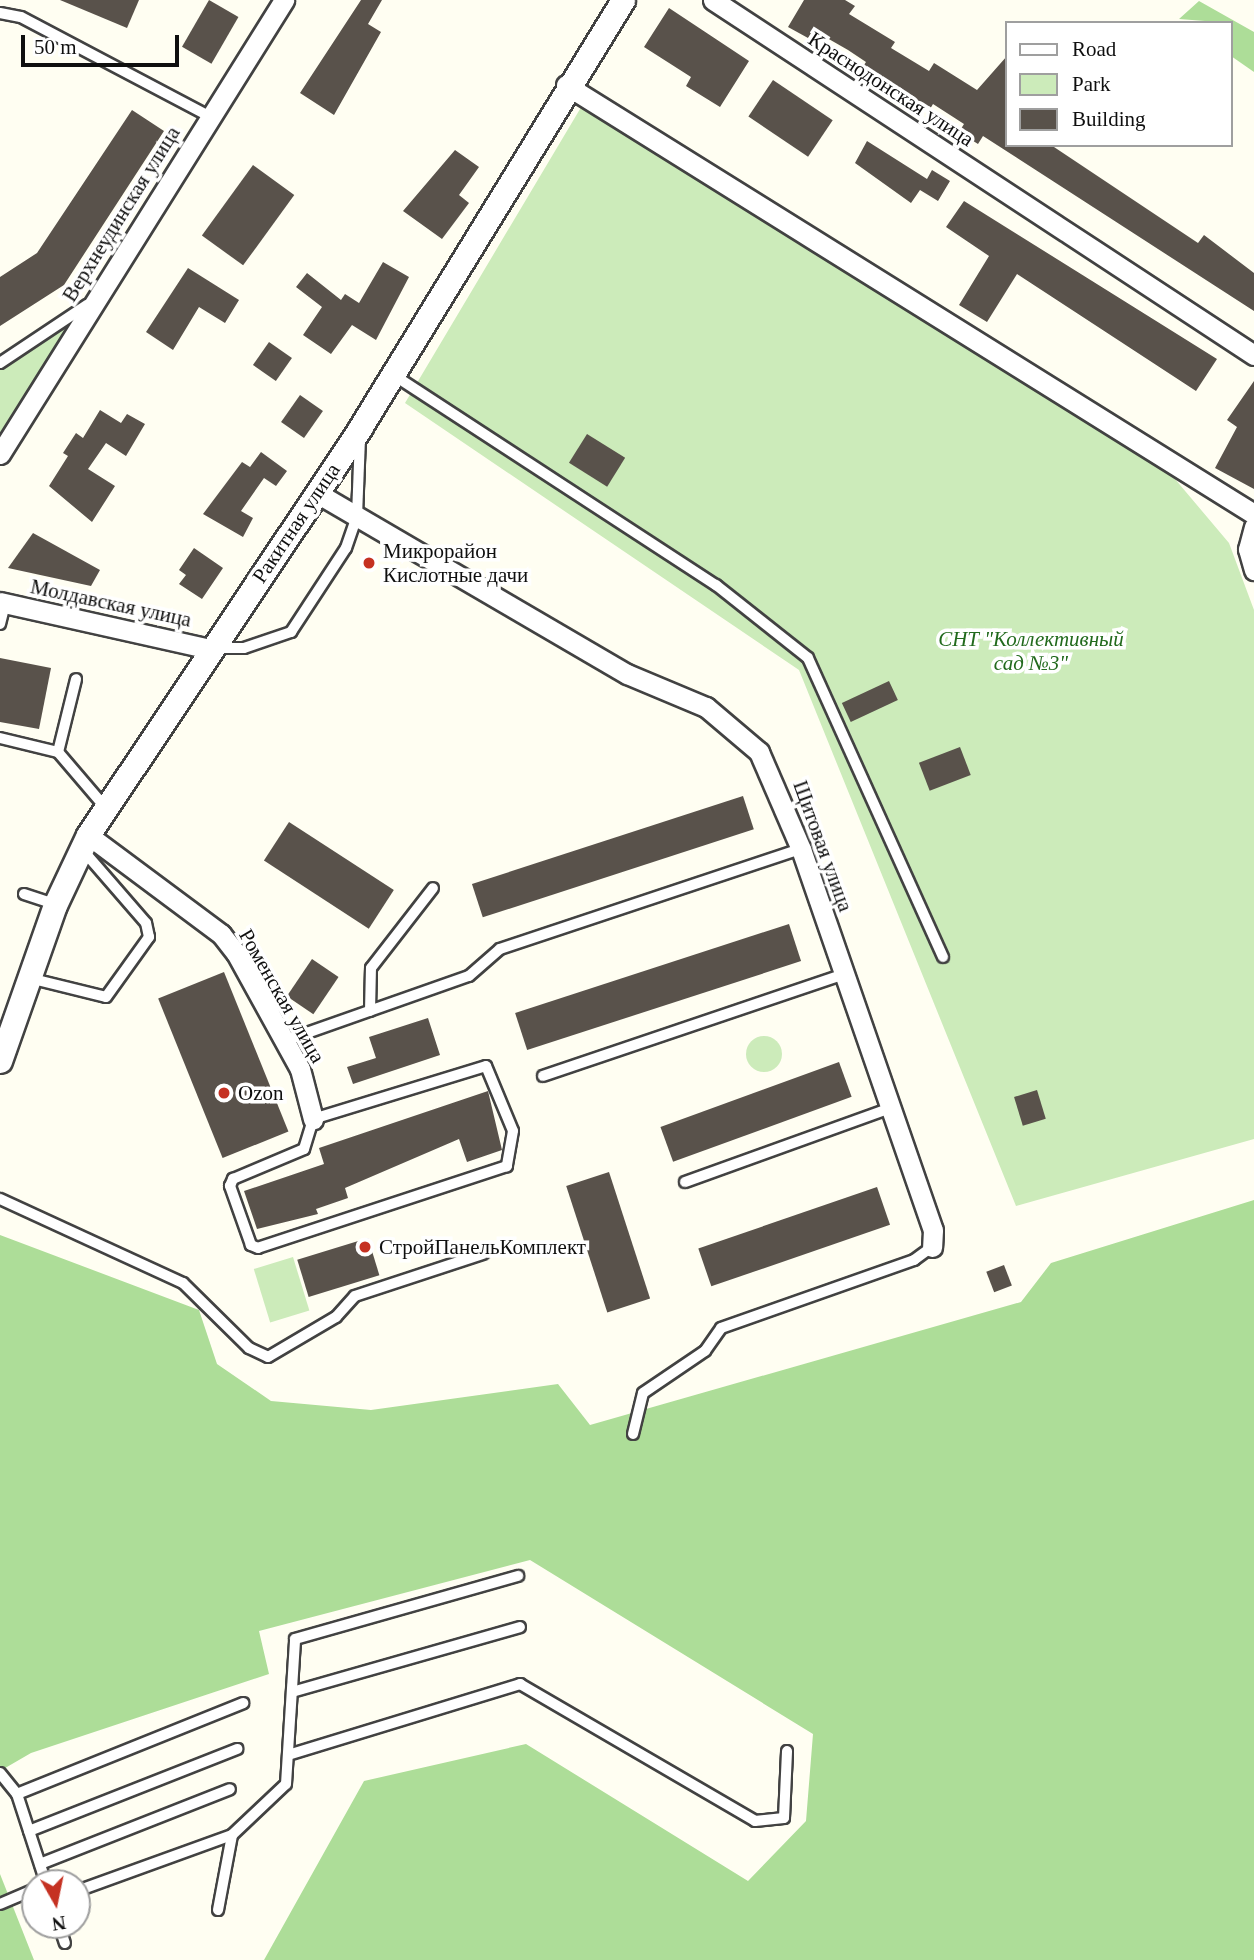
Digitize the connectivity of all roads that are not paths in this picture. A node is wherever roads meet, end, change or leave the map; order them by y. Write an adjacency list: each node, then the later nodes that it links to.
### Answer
1 (284, 0): 6 (street, Верхнеудинская улица)
2 (623, 0): 5 (street, Ракитная улица)
3 (713, 0): 8 (street, Краснодонская улица)
4 (0, 13): 6 (lane)
5 (566, 85): 10 (street, Ракитная улица); 14 (street)
6 (209, 116): 7 (street, Верхнеудинская улица)
7 (96, 299): 9 (lane); 12 (street, Верхнеудинская улица)
8 (1254, 355)
9 (0, 363)
10 (391, 374): 11 (street, Ракитная улица); 30 (lane)
11 (360, 428): 13 (street, Ракитная улица); 15 (lane)
12 (0, 454)
13 (317, 492): 15 (street, Щитовая улица); 20 (street, Ракитная улица)
14 (1254, 514)
15 (357, 516): 20 (lane); 26 (street, Щитовая улица)
16 (1254, 527): 17 (street)
17 (1254, 570)
18 (3, 603): 19 (lane); 20 (street, Молдавская улица)
19 (0, 624)
20 (211, 649): 24 (street, Ракитная улица)
21 (76, 679): 23 (lane)
22 (0, 738): 23 (lane)
23 (58, 752): 24 (lane)
24 (105, 807): 25 (street, Ракитная улица)
25 (85, 842): 29 (street, Ракитная улица); 32 (lane); 34 (street, Роменская улица)
26 (801, 849): 31 (street, Щитовая улица); 33 (lane)
27 (433, 888): 33 (lane)
28 (24, 894): 29 (lane)
29 (55, 905): 32 (street, Ракитная улица)
30 (943, 957)
31 (844, 974): 36 (lane); 37 (street, Щитовая улица)
32 (29, 978): 35 (street, Ракитная улица)
33 (370, 1011): 34 (lane)
34 (284, 1041): 38 (street, Роменская улица)
35 (0, 1061)
36 (543, 1076)
37 (891, 1108): 39 (lane); 41 (street, Щитовая улица)
38 (313, 1119): 38 (lane)
39 (685, 1182)
40 (0, 1199): 42 (lane)
41 (932, 1247): 43 (lane)
42 (483, 1254)
43 (633, 1434)
44 (518, 1576): 46 (lane)
45 (520, 1627): 46 (lane)
46 (292, 1692): 50 (lane)
47 (243, 1703): 53 (lane)
48 (237, 1749): 54 (lane)
49 (787, 1751): 50 (lane)
50 (288, 1755): 55 (lane)
51 (0, 1773): 53 (lane)
52 (230, 1789): 56 (lane)
53 (17, 1794): 54 (lane)
54 (29, 1831): 56 (lane)
55 (232, 1835): 58 (lane); 61 (lane)
56 (40, 1864): 57 (lane)
57 (42, 1869)
58 (91, 1886)
59 (21, 1895): 60 (lane)
60 (0, 1904)
61 (218, 1909)
62 (64, 1939): 63 (lane)
63 (65, 1943)

